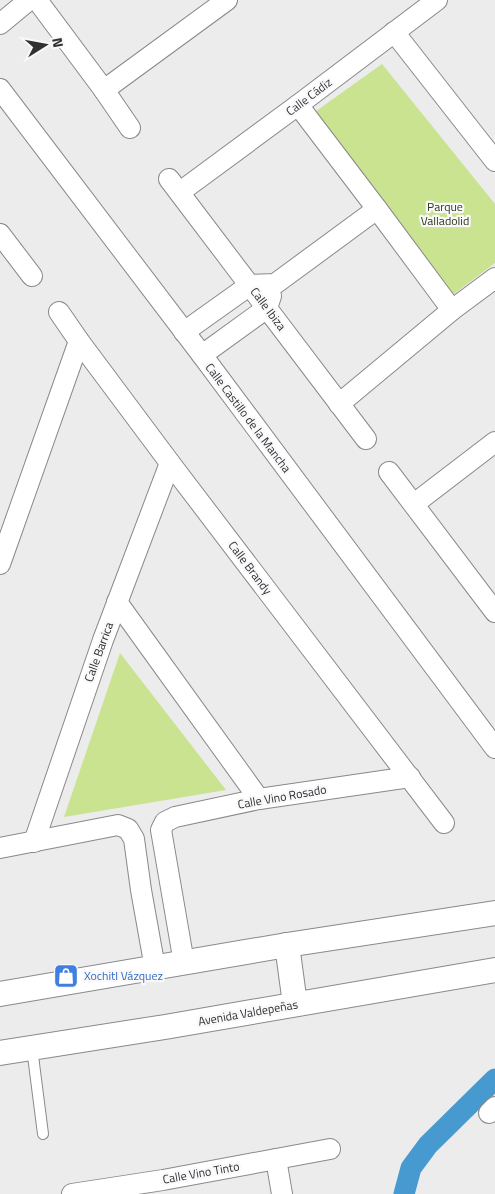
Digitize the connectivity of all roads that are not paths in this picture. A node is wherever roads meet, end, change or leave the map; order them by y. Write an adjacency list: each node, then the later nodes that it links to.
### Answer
1 (29, 0): 5 (street)
2 (37, 0): 8 (street)
3 (437, 0): 6 (street, Calle Cádiz)
4 (223, 1): 8 (street)
5 (0, 24)
6 (394, 32): 9 (street, Calle Cádiz); 11 (street)
7 (0, 89): 22 (street, Calle Castillo de la Mancha)
8 (104, 90): 10 (street)
9 (298, 105): 12 (street, Calle Cádiz); 13 (street)
10 (130, 128)
11 (495, 161)
12 (175, 185): 18 (street, Calle Ibiza)
13 (377, 209): 17 (street); 20 (street)
14 (0, 234): 15 (street)
15 (32, 276)
16 (495, 278): 20 (street)
17 (275, 284): 18 (street); 19 (street)
18 (250, 285): 19 (street, Calle Ibiza); 22 (street)
19 (266, 308): 24 (street); 25 (street, Calle Ibiza)
20 (452, 310): 25 (street)
21 (59, 312): 23 (street, Calle Brandy)
22 (184, 332): 24 (street, Calle Castillo de la Mancha)
23 (79, 341): 28 (street, Calle Brandy); 31 (street)
24 (202, 355): 34 (street, Calle Castillo de la Mancha)
25 (339, 404): 26 (street, Calle Ibiza)
26 (366, 439)
27 (495, 442): 30 (street)
28 (170, 463): 32 (street, Calle Barrica); 35 (street, Calle Brandy)
29 (389, 472): 30 (street)
30 (414, 504): 33 (street)
31 (0, 564)
32 (118, 602): 36 (street); 38 (street, Calle Barrica)
33 (493, 604)
34 (495, 748)
35 (410, 777): 36 (street, Calle Vino Rosado); 37 (street, Calle Brandy)
36 (259, 800): 40 (street, Calle Vino Rosado)
37 (444, 823)
38 (34, 842): 39 (street); 42 (street)
39 (0, 848)
40 (176, 913): 42 (street); 44 (street)
41 (495, 913): 43 (street)
42 (146, 918): 45 (street)
43 (287, 945): 44 (street); 48 (street)
44 (184, 962): 45 (street)
45 (155, 968): 47 (street)
46 (495, 970): 48 (street, Avenida Valdepeñas)
47 (0, 994)
48 (295, 1004): 49 (street, Avenida Valdepeñas)
49 (32, 1048): 50 (street, Avenida Valdepeñas); 51 (lane)
50 (0, 1053)
51 (43, 1134)
52 (330, 1149): 53 (street, Calle Vino Tinto)
53 (276, 1159): 54 (street, Calle Vino Tinto); 56 (street)
54 (164, 1187): 55 (street, Calle Vino Tinto)
55 (72, 1194)
56 (282, 1194)

